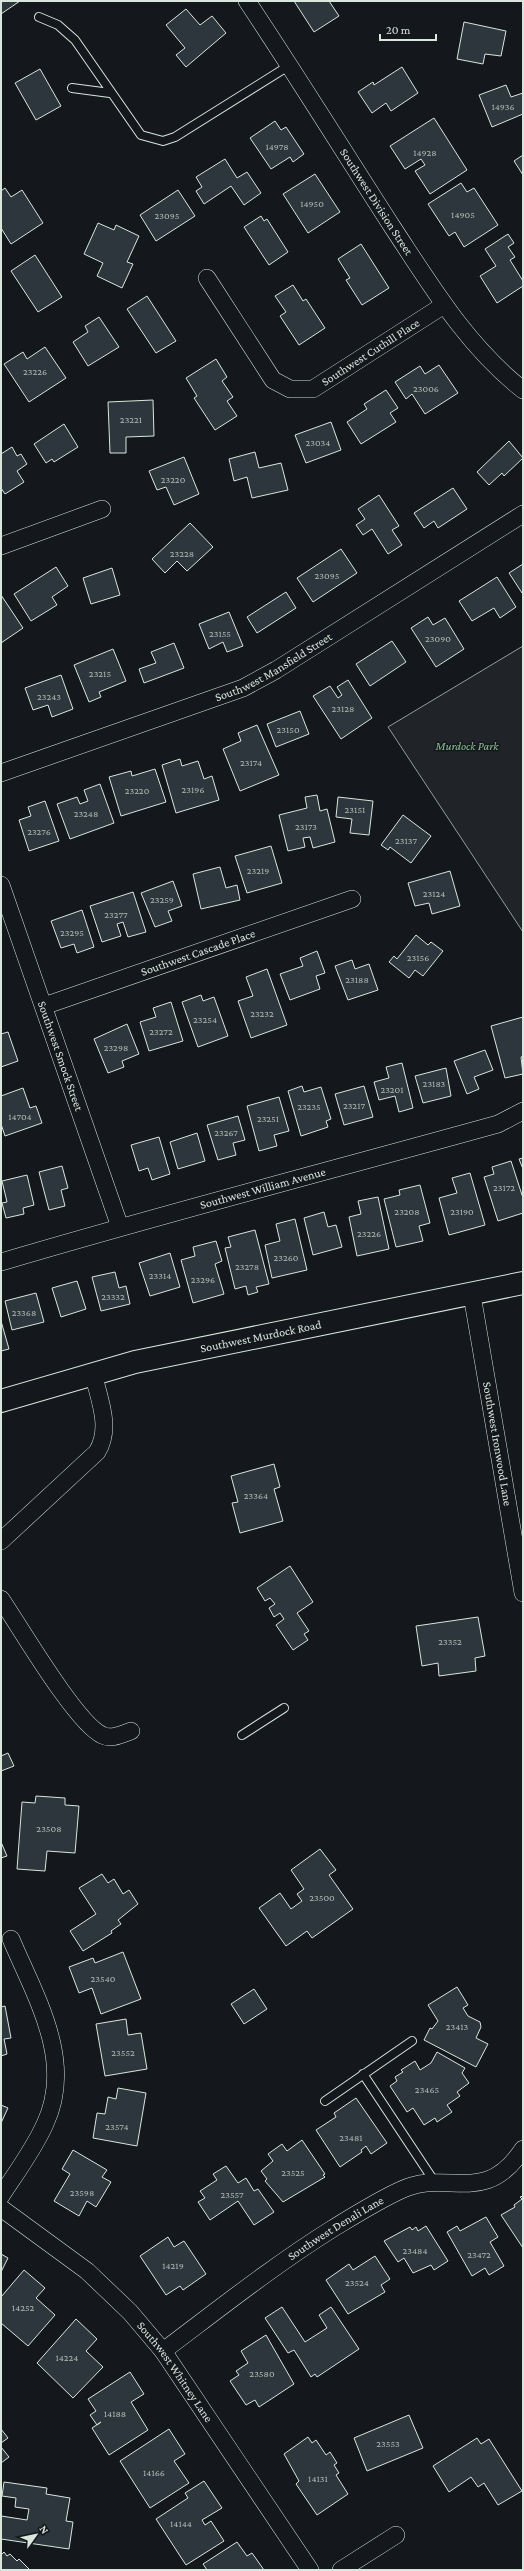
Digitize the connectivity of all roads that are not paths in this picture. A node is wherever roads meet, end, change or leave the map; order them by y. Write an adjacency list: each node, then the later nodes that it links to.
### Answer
1 (247, 1): 3 (street, Southwest Division Street)
2 (39, 18): 5 (lane)
3 (290, 65): 5 (lane); 7 (street, Southwest Division Street)
4 (72, 88): 5 (lane)
5 (110, 93)
6 (207, 278): 7 (street, Southwest Cuthill Place)
7 (444, 305): 8 (street, Southwest Division Street)
8 (523, 390)
9 (102, 509): 11 (street)
10 (523, 514): 12 (street, Southwest Mansfield Street)
11 (1, 546)
12 (1, 773)
13 (1, 885): 15 (street, Southwest Smock Street)
14 (352, 899): 15 (street, Southwest Cascade Place)
15 (44, 1006): 17 (street, Southwest Smock Street)
16 (523, 1112): 17 (street, Southwest William Avenue)
17 (120, 1227): 18 (street, Southwest William Avenue)
18 (1, 1262)
19 (523, 1283): 20 (main road, Southwest Murdock Road)
20 (472, 1295): 21 (main road, Southwest Murdock Road); 23 (street, Southwest Ironwood Lane)
21 (93, 1373): 22 (main road, Southwest Murdock Road); 24 (street)
22 (1, 1401)
23 (517, 1513): 25 (street, Southwest Ironwood Lane)
24 (1, 1541)
25 (523, 1593)
26 (1, 1599): 28 (street)
27 (284, 1708): 29 (lane)
28 (131, 1731)
29 (242, 1735)
30 (11, 1939): 36 (street)
31 (412, 2041): 32 (lane)
32 (364, 2074): 33 (lane); 35 (lane)
33 (325, 2101)
34 (523, 2149): 35 (street, Southwest Denali Lane)
35 (437, 2184): 38 (street, Southwest Denali Lane)
36 (1, 2196)
37 (1, 2208): 38 (street, Southwest Whitney Lane)
38 (163, 2351): 40 (street, Southwest Whitney Lane)
39 (396, 2535): 41 (street)
40 (310, 2570)
41 (341, 2570)

